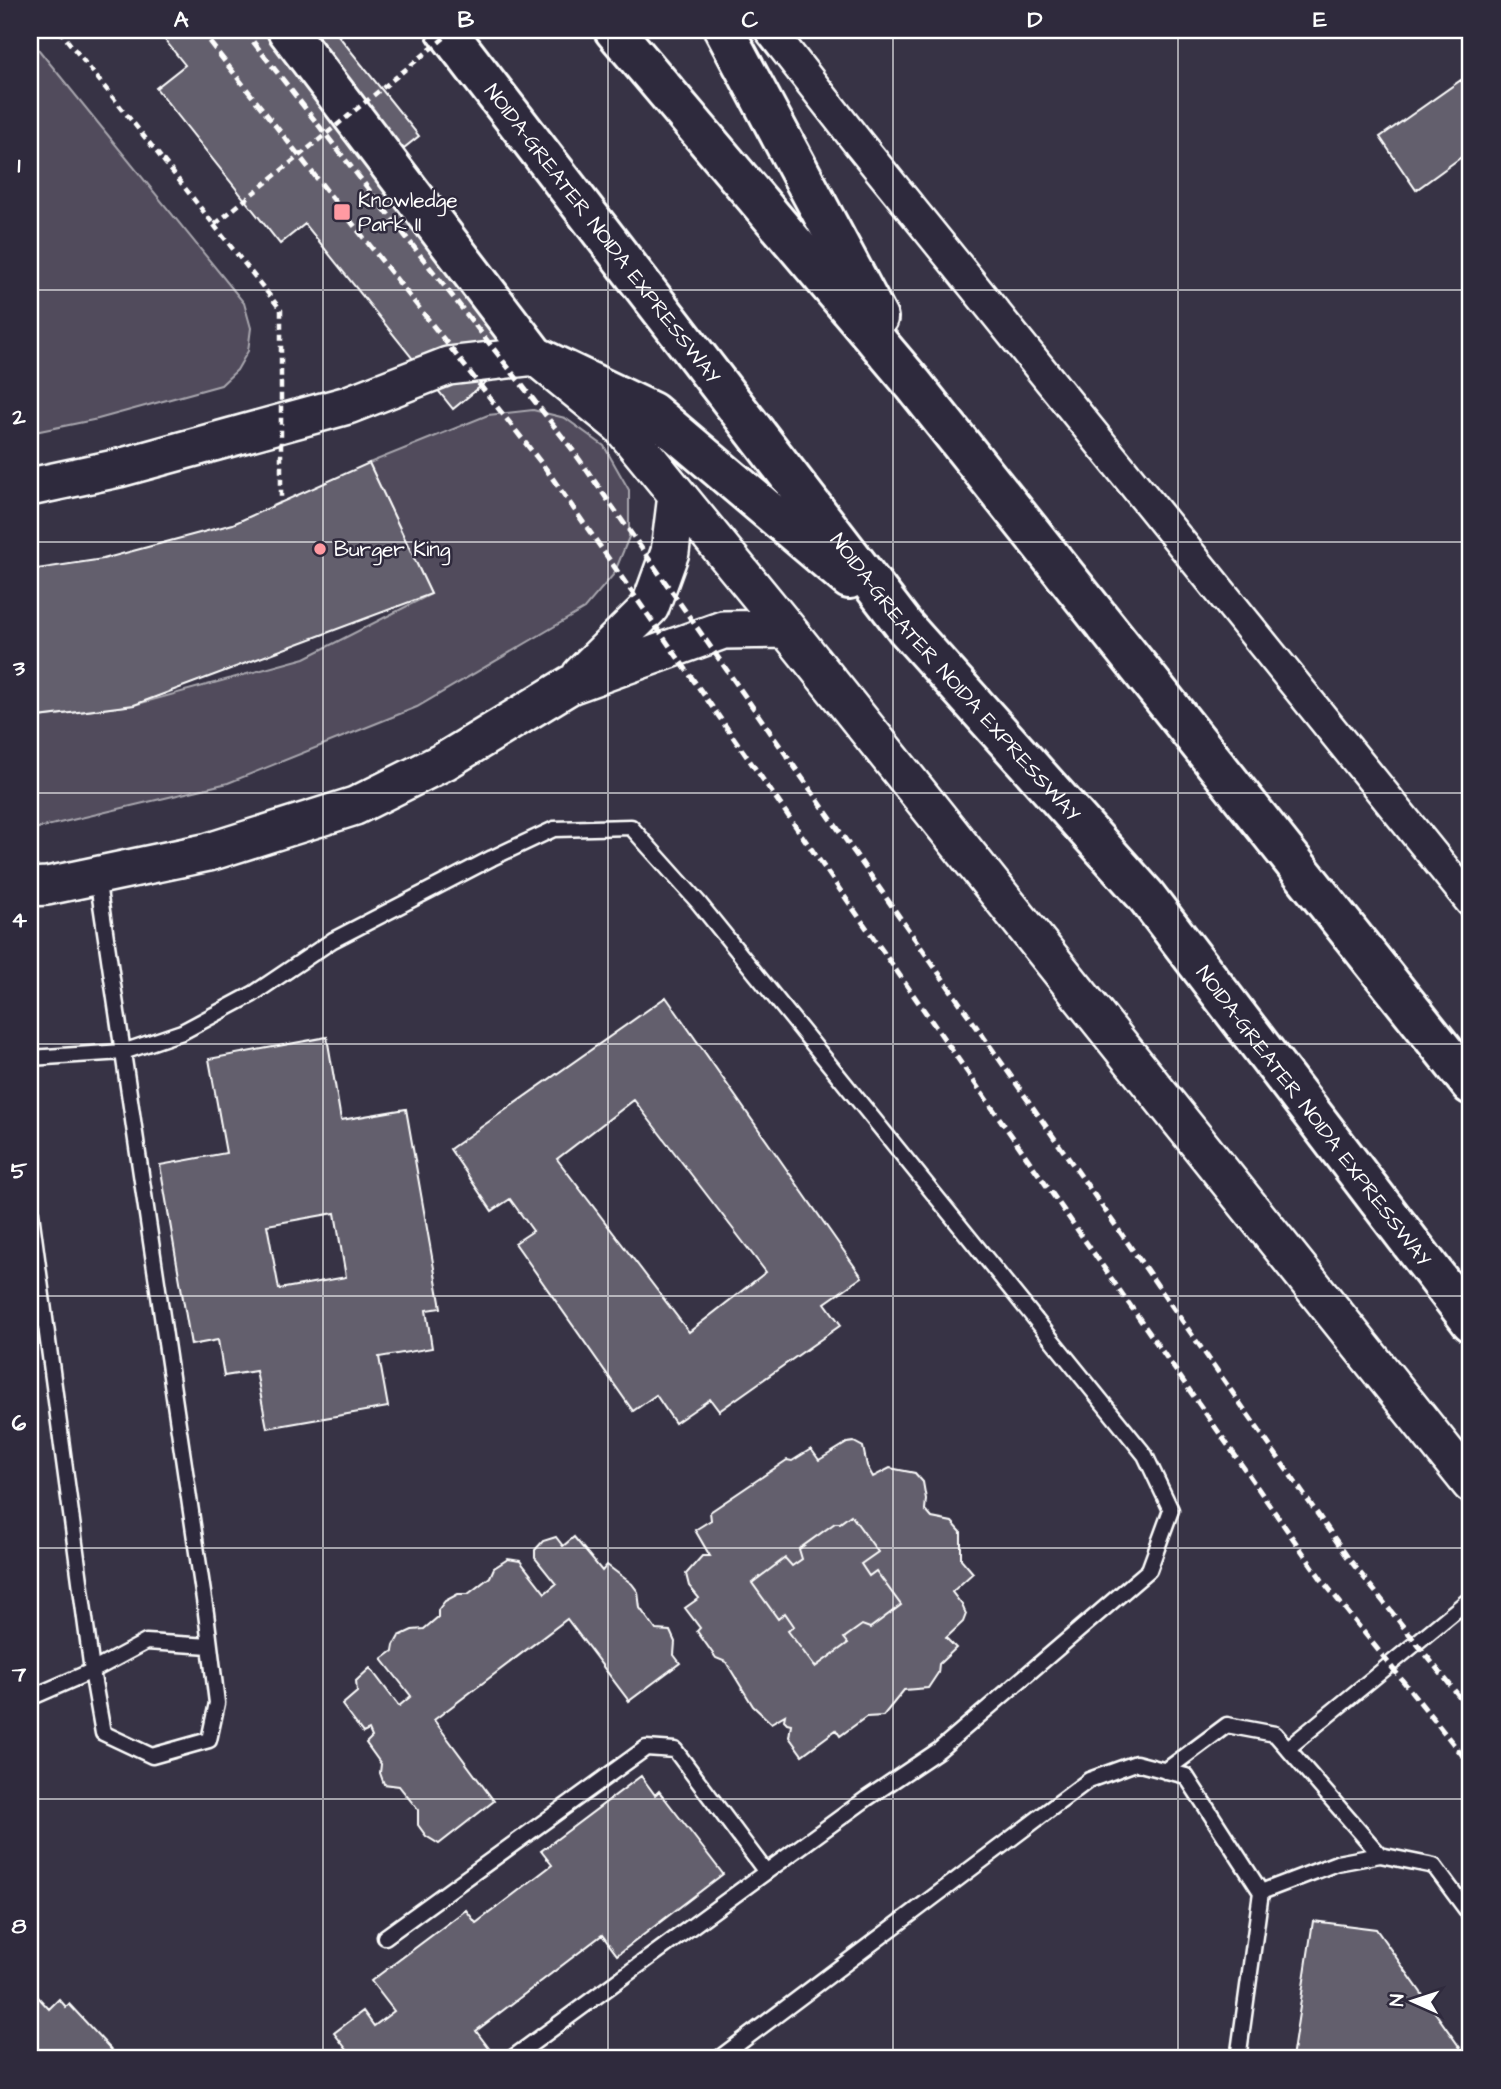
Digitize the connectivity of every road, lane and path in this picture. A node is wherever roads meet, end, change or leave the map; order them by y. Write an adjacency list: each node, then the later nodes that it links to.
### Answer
1 (59, 30): 8 (path, bridge)
2 (288, 30): 9 (highway)
3 (446, 30): 14 (highway, NOIDA-GREATER NOIDA EXPRESSWAY)
4 (454, 30): 8 (path, bridge)
5 (614, 30): 10 (highway)
6 (724, 30): 10 (highway)
7 (770, 30): 19 (street)
8 (214, 225): 13 (path, bridge)
9 (535, 356): 11 (street); 12 (street); 14 (highway)
10 (914, 385): 22 (highway)
11 (30, 487)
12 (677, 495): 15 (street); 16 (street)
13 (281, 502)
14 (906, 628): 24 (highway, NOIDA-GREATER NOIDA EXPRESSWAY)
15 (787, 629): 16 (street); 25 (street)
16 (570, 685): 17 (street)
17 (96, 876): 18 (street); 20 (lane)
18 (30, 887)
19 (1471, 902)
20 (123, 1052): 21 (lane); 27 (lane); 33 (lane)
21 (30, 1058)
22 (1471, 1086)
23 (30, 1206): 28 (lane)
24 (1471, 1322)
25 (1471, 1484)
26 (1471, 1598): 30 (lane)
27 (210, 1646): 28 (lane); 28 (lane)
28 (92, 1671): 29 (lane)
29 (30, 1698)
30 (1288, 1748): 31 (lane); 32 (lane)
31 (1165, 1770): 34 (lane); 38 (lane)
32 (1380, 1855): 34 (lane); 35 (lane)
33 (766, 1872): 36 (lane); 37 (lane)
34 (1261, 1892): 39 (lane)
35 (1471, 1916)
36 (385, 1937)
37 (510, 2059)
38 (718, 2059)
39 (1238, 2059)

